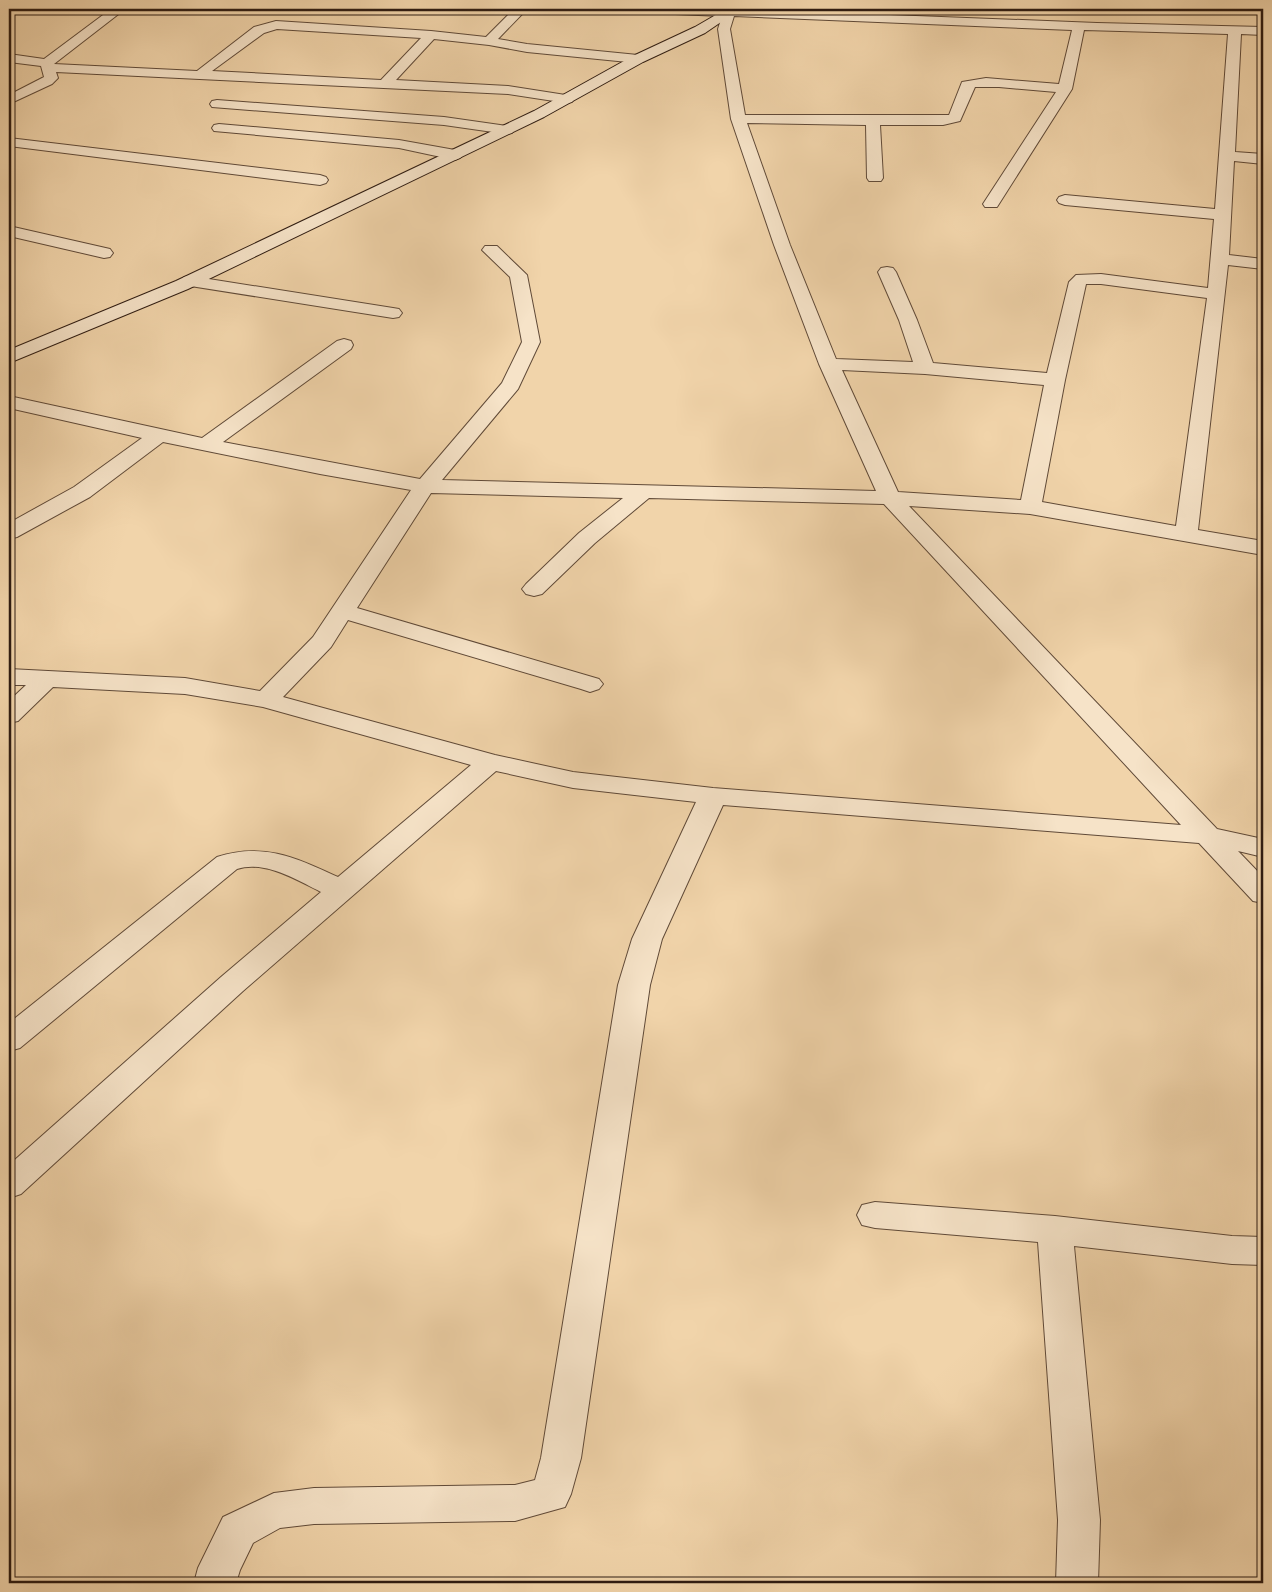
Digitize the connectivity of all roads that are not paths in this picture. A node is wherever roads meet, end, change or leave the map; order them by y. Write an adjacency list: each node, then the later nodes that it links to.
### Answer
1 (119, 9): 17 (street)
2 (521, 9): 14 (street)
3 (652, 9): 6 (street)
4 (1005, 9): 8 (street)
5 (1048, 9): 9 (street)
6 (732, 11): 7 (street); 16 (street); 24 (street)
7 (918, 14): 8 (street)
8 (996, 22): 9 (street)
9 (1037, 24): 10 (street)
10 (1078, 26): 11 (street); 20 (street)
11 (1234, 30): 12 (street); 30 (street)
12 (1263, 31)
13 (431, 35): 14 (street); 18 (street); 19 (street)
14 (489, 41): 16 (street)
15 (9, 58): 17 (street)
16 (638, 59): 21 (street)
17 (48, 65): 18 (street); 22 (street)
18 (202, 75): 19 (street)
19 (384, 85): 21 (street)
20 (1065, 89): 25 (street); 35 (street)
21 (567, 99): 27 (street)
22 (9, 100)
23 (217, 104): 27 (street)
24 (738, 119): 25 (street); 48 (street)
25 (873, 121): 32 (street)
26 (220, 128): 29 (street)
27 (507, 130): 29 (street)
28 (9, 142): 33 (street)
29 (455, 155): 43 (street)
30 (1226, 156): 31 (street); 36 (street)
31 (1263, 159)
32 (875, 178)
33 (320, 180)
34 (1065, 200): 36 (street)
35 (991, 204)
36 (1223, 215): 40 (street)
37 (9, 230): 39 (street)
38 (491, 250): 54 (street)
39 (104, 253)
40 (1220, 259): 41 (street); 44 (street)
41 (1263, 264)
42 (887, 272): 49 (street)
43 (190, 281): 45 (street); 47 (street)
44 (1217, 294): 50 (street); 59 (street)
45 (393, 313)
46 (344, 345): 53 (street)
47 (9, 357)
48 (829, 364): 49 (street); 56 (street)
49 (925, 368): 50 (street)
50 (1055, 380): 57 (street)
51 (9, 402): 52 (street)
52 (159, 435): 53 (street); 58 (street)
53 (206, 445): 54 (street)
54 (425, 486): 55 (street); 62 (street)
55 (645, 491): 56 (street); 61 (street)
56 (890, 498): 57 (street); 70 (street)
57 (1030, 507): 59 (street)
58 (9, 532)
59 (1186, 534): 60 (street)
60 (1263, 548)
61 (534, 589)
62 (342, 611): 65 (street); 66 (street)
63 (9, 677): 64 (street)
64 (46, 680): 66 (street); 67 (street)
65 (590, 684)
66 (266, 700): 68 (street)
67 (9, 715)
68 (491, 762): 69 (street); 72 (street)
69 (713, 796): 70 (street); 79 (street)
70 (1206, 835): 71 (street); 73 (street)
71 (1263, 848)
72 (342, 890): 74 (street); 75 (street)
73 (1263, 894)
74 (9, 1040)
75 (9, 1185)
76 (875, 1215): 77 (street)
77 (1055, 1230): 78 (street); 80 (street)
78 (1263, 1251)
79 (215, 1583)
80 (1077, 1583)

